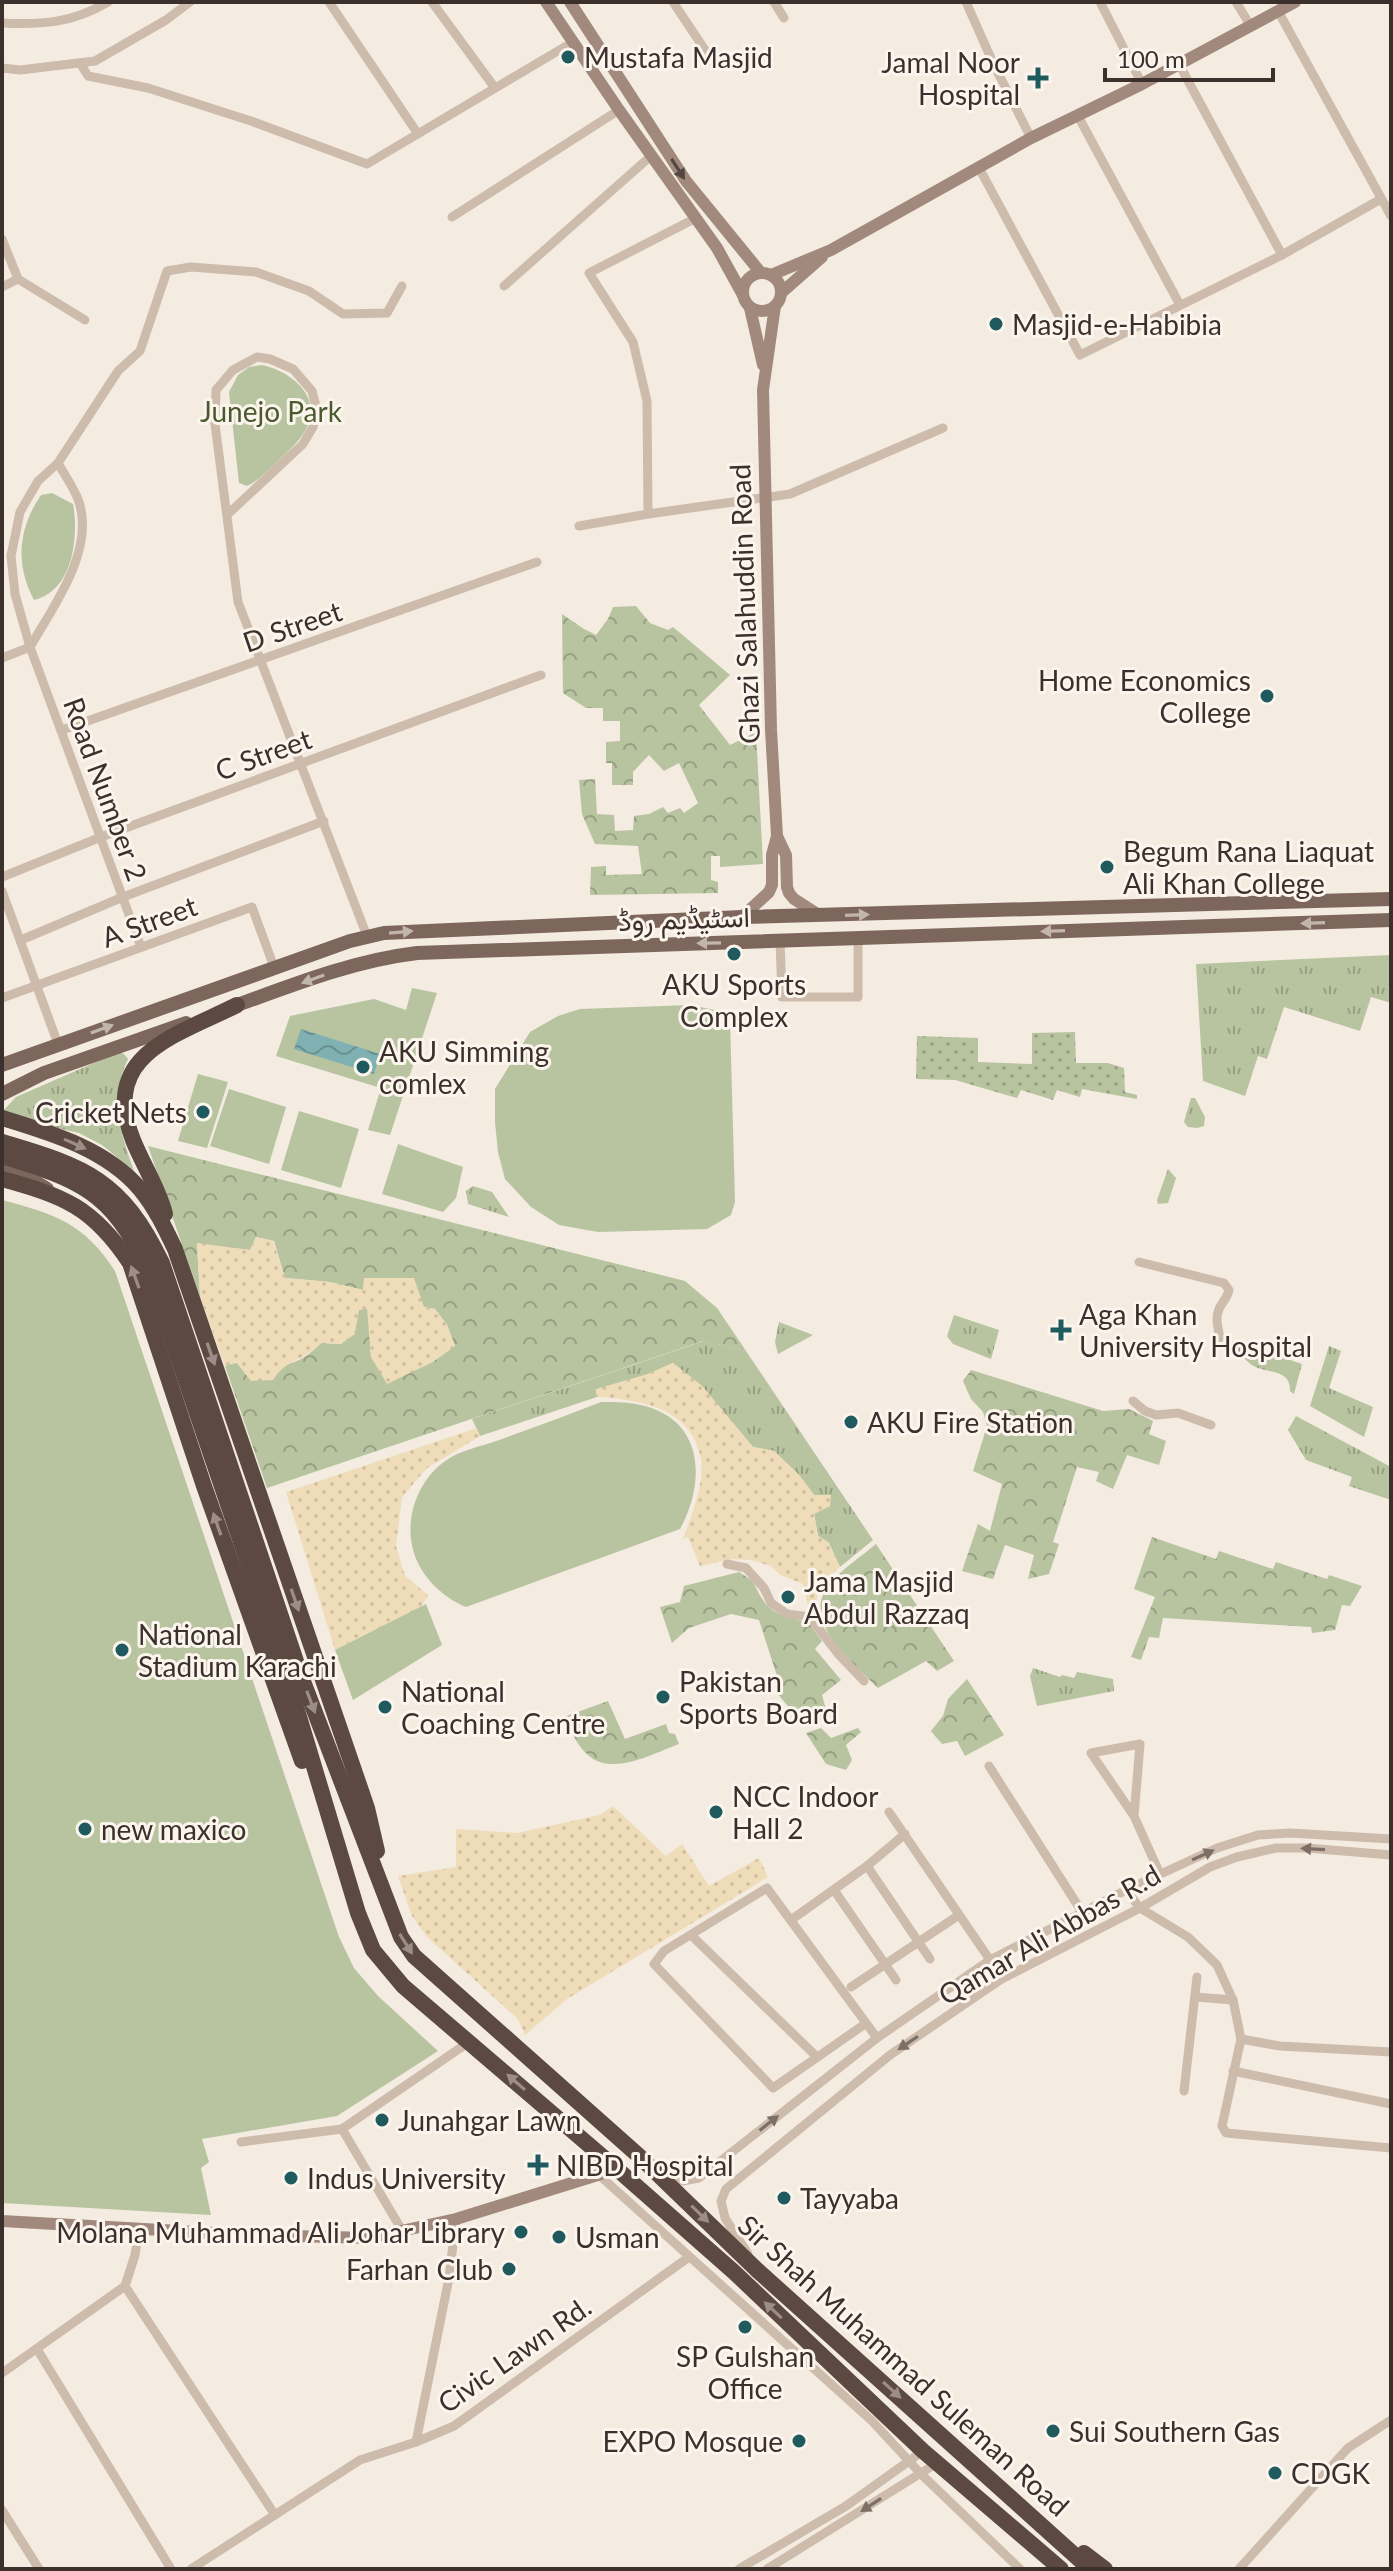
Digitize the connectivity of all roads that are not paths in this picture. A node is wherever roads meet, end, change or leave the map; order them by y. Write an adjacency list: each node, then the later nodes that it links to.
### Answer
1 (108, 2): 15 (street)
2 (190, 2): 18 (street)
3 (329, 2): 26 (street)
4 (432, 2): 23 (street)
5 (546, 2): 17 (main road)
6 (570, 2): 37 (main road, one-way to 37)
7 (673, 2): 20 (street)
8 (774, 2): 14 (street)
9 (966, 2): 27 (street)
10 (1100, 2): 22 (street)
11 (1236, 2): 16 (street)
12 (1295, 2): 13 (main road)
13 (1278, 11): 16 (main road); 30 (street)
14 (784, 18)
15 (2, 23)
16 (1250, 25): 19 (main road)
17 (573, 42): 23 (street); 24 (main road)
18 (80, 63): 21 (street); 26 (street)
19 (1179, 64): 22 (main road); 36 (street)
20 (715, 65)
21 (2, 68)
22 (1142, 84): 25 (main road)
23 (495, 88): 26 (street)
24 (619, 110): 28 (main road); 32 (street)
25 (1078, 116): 27 (main road); 44 (street)
26 (418, 134)
27 (1031, 138): 29 (main road)
28 (652, 155): 33 (main road); 40 (street)
29 (978, 166): 35 (main road); 44 (street)
30 (1381, 199): 31 (street); 36 (street)
31 (1391, 216)
32 (452, 217)
33 (696, 218): 43 (main road); 53 (street)
34 (2, 239): 38 (street)
35 (831, 250): 37 (main road); 42 (main road)
36 (1282, 255): 44 (street)
37 (766, 274): 42 (main road); 43 (main road)
38 (18, 279): 41 (street); 47 (street)
39 (402, 286): 50 (street, Road Number 2)
40 (504, 286)
41 (2, 287)
42 (781, 293): 45 (main road)
43 (743, 295): 46 (main road)
44 (1180, 305)
45 (775, 306): 46 (main road); 48 (main road, Ghazi Salahuddin Road)
46 (750, 308): 48 (main road, Ghazi Salahuddin Road)
47 (85, 320)
48 (764, 372): 51 (main road, Ghazi Salahuddin Road)
49 (943, 428): 51 (street)
50 (58, 463): 56 (street, Road Number 2); 58 (street)
51 (764, 497): 53 (street); 65 (main road, Ghazi Salahuddin Road)
52 (228, 514): 52 (street); 60 (street)
53 (648, 514): 54 (street)
54 (579, 526)
55 (537, 562): 60 (street, D Street)
56 (14, 582): 57 (street); 58 (street, Road Number 2)
57 (2, 584)
58 (30, 647): 59 (street); 62 (street, Road Number 2)
59 (2, 658)
60 (262, 660): 62 (street, D Street); 63 (street)
61 (541, 675): 63 (street, C Street)
62 (62, 730): 66 (street, Road Number 2)
63 (302, 763): 64 (street); 66 (street, C Street)
64 (324, 821): 69 (street); 74 (street)
65 (777, 836): 71 (main road, Ghazi Salahuddin Road); 72 (main road, Ghazi Salahuddin Road)
66 (101, 837): 67 (street, C Street); 69 (street, Road Number 2)
67 (2, 877)
68 (2, 891): 76 (street)
69 (123, 897): 76 (street); 78 (street, Road Number 2)
70 (1391, 899): 71 (main road, اسٹیڈیم روڈ, one-way to 70)
71 (822, 916): 72 (main road, اسٹیڈیم روڈ)
72 (742, 917): 74 (main road, اسٹیڈیم روڈ, one-way to 72)
73 (1391, 920): 75 (main road, اسٹیڈیم روڈ, one-way to 75)
74 (367, 936): 79 (main road, اسٹیڈیم روڈ)
75 (858, 937): 77 (main road, اسٹیڈیم روڈ); 77 (street)
76 (21, 940): 80 (street)
77 (780, 940): 82 (main road, اسٹیڈیم روڈ, one-way to 82)
78 (141, 947): 79 (street, A Street); 80 (street, A Street)
79 (274, 967): 83 (main road, اسٹیڈیم روڈ, one-way to 79)
80 (36, 985): 81 (street, A Street); 83 (street)
81 (2, 998)
82 (237, 1005): 85 (main road, اسٹیڈیم روڈ); 92 (highway)
83 (58, 1044): 84 (main road, اسٹیڈیم روڈ)
84 (2, 1065)
85 (2, 1094)
86 (2, 1118): 92 (highway, one-way to 92)
87 (2, 1142): 97 (highway)
88 (2, 1156): 97 (highway)
89 (2, 1169): 91 (main road)
90 (2, 1179): 91 (highway)
91 (57, 1196): 113 (highway, one-way to 91)
92 (172, 1243): 110 (highway, one-way to 110)
93 (1139, 1262): 94 (street)
94 (1220, 1338)
95 (1133, 1401): 96 (street)
96 (1211, 1425)
97 (215, 1445): 110 (highway, Sir Shah Muhammad Suleman Road, one-way to 110); 113 (highway, Sir Shah Muhammad Suleman Road)
98 (727, 1564): 99 (street)
99 (864, 1681)
100 (989, 1766): 112 (street)
101 (889, 1812): 103 (street)
102 (1134, 1816): 102 (street); 107 (street)
103 (905, 1834): 106 (street); 114 (street)
104 (1391, 1839): 107 (street, one-way to 104)
105 (1391, 1855): 111 (street, Qamar Ali Abbas R.d, one-way to 111)
106 (867, 1866): 108 (street); 117 (street)
107 (1160, 1874): 109 (street)
108 (834, 1890): 115 (street); 120 (street)
109 (1126, 1890): 111 (street); 112 (street)
110 (388, 1903): 141 (highway, Sir Shah Muhammad Suleman Road, one-way to 141)
111 (1140, 1908): 125 (street); 134 (street, Qamar Ali Abbas R.d, one-way to 134)
112 (1082, 1912): 119 (street)
113 (358, 1913): 129 (highway, Sir Shah Muhammad Suleman Road)
114 (959, 1915): 117 (street); 119 (street)
115 (791, 1920): 116 (street); 126 (street)
116 (691, 1935): 131 (street); 131 (street)
117 (918, 1943): 118 (street); 120 (street)
118 (930, 1959)
119 (990, 1960): 127 (street)
120 (886, 1964): 122 (street); 123 (street)
121 (1197, 1977): 124 (street)
122 (896, 1980)
123 (851, 1987)
124 (1196, 1997): 125 (street); 135 (street)
125 (1233, 2000): 128 (street)
126 (865, 2024): 127 (street); 131 (street)
127 (877, 2038): 132 (street)
128 (1241, 2039): 130 (street); 133 (street)
129 (469, 2042): 137 (street); 140 (highway, Sir Shah Muhammad Suleman Road, one-way to 129)
130 (1391, 2052)
131 (817, 2057)
132 (837, 2070): 134 (street); 141 (street, one-way to 132)
133 (1233, 2071): 136 (street); 139 (street)
134 (851, 2085): 148 (street, Qamar Ali Abbas R.d)
135 (1184, 2091)
136 (1391, 2104)
137 (342, 2129): 138 (street); 146 (street)
138 (241, 2142)
139 (1391, 2148)
140 (617, 2169): 142 (main road); 154 (highway, Sir Shah Muhammad Suleman Road, one-way to 140)
141 (656, 2172): 148 (highway, Sir Shah Muhammad Suleman Road, one-way to 148)
142 (599, 2175): 143 (main road); 147 (street)
143 (456, 2219): 146 (main road); 153 (street)
144 (2, 2221): 145 (main road)
145 (139, 2230): 146 (main road); 149 (street)
146 (403, 2232)
147 (689, 2257): 153 (street, Civic Lawn Rd.); 154 (street)
148 (757, 2270): 157 (highway, Sir Shah Muhammad Suleman Road, one-way to 157)
149 (125, 2286): 150 (street); 160 (street)
150 (37, 2349): 151 (street); 162 (street)
151 (2, 2373)
152 (1391, 2420): 171 (street)
153 (416, 2442): 160 (street, Civic Lawn Rd.)
154 (916, 2456): 155 (highway, Sir Shah Muhammad Suleman Road); 156 (street); 164 (street)
155 (937, 2463): 156 (street); 158 (highway, Sir Shah Muhammad Suleman Road)
156 (921, 2474): 165 (street, one-way to 165); 166 (street)
157 (995, 2483): 169 (highway, Sir Shah Muhammad Suleman Road); 170 (highway)
158 (975, 2494): 167 (highway); 168 (highway, Sir Shah Muhammad Suleman Road)
159 (2, 2510): 161 (street)
160 (275, 2515): 163 (street, Civic Lawn Rd.)
161 (39, 2569)
162 (171, 2569)
163 (191, 2569)
164 (739, 2569)
165 (767, 2569)
166 (1020, 2569)
167 (1044, 2569)
168 (1061, 2569)
169 (1090, 2569)
170 (1105, 2569)
171 (1239, 2569)

